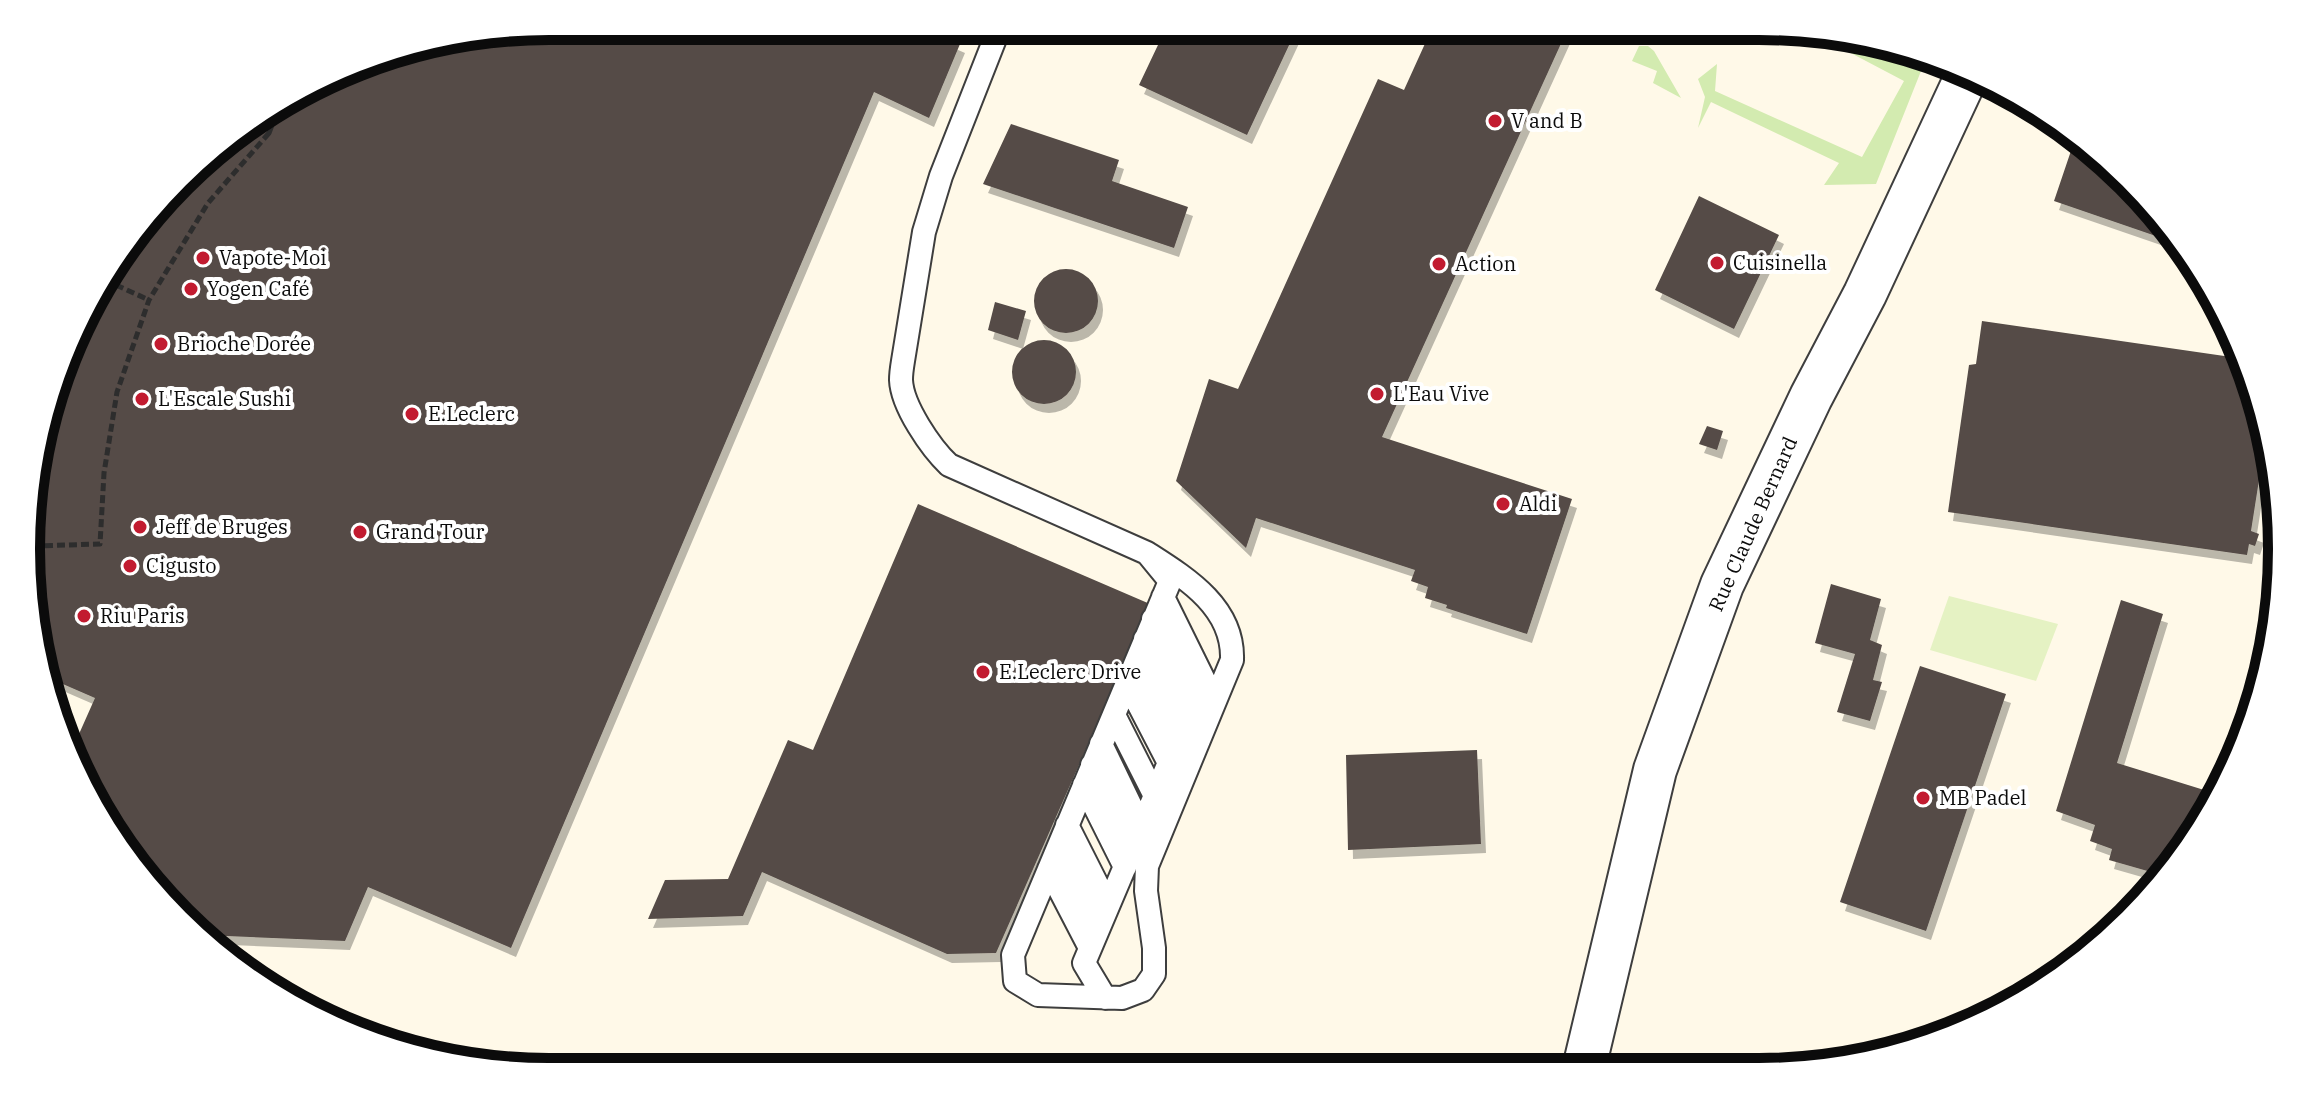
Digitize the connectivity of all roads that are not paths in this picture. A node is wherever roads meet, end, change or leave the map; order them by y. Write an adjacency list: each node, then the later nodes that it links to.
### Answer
1 (994, 40): 3 (lane)
2 (1963, 83): 19 (street, Rue Claude Bernard)
3 (1147, 553): 4 (lane); 18 (lane)
4 (1163, 597): 5 (lane); 8 (lane)
5 (1145, 639): 6 (lane); 8 (lane); 8 (lane)
6 (1127, 682): 7 (lane); 10 (lane)
7 (1114, 715): 9 (lane); 12 (lane)
8 (1187, 721): 10 (lane)
9 (1101, 744): 11 (lane); 14 (lane)
10 (1169, 763): 12 (lane)
11 (1084, 785): 13 (lane); 14 (lane); 14 (lane)
12 (1155, 796): 14 (lane)
13 (1063, 836): 15 (lane); 16 (lane)
14 (1129, 856): 16 (lane)
15 (1049, 869): 17 (lane); 18 (lane)
16 (1104, 915): 17 (lane)
17 (1090, 948): 18 (lane)
18 (1105, 998)
19 (1586, 1058)

